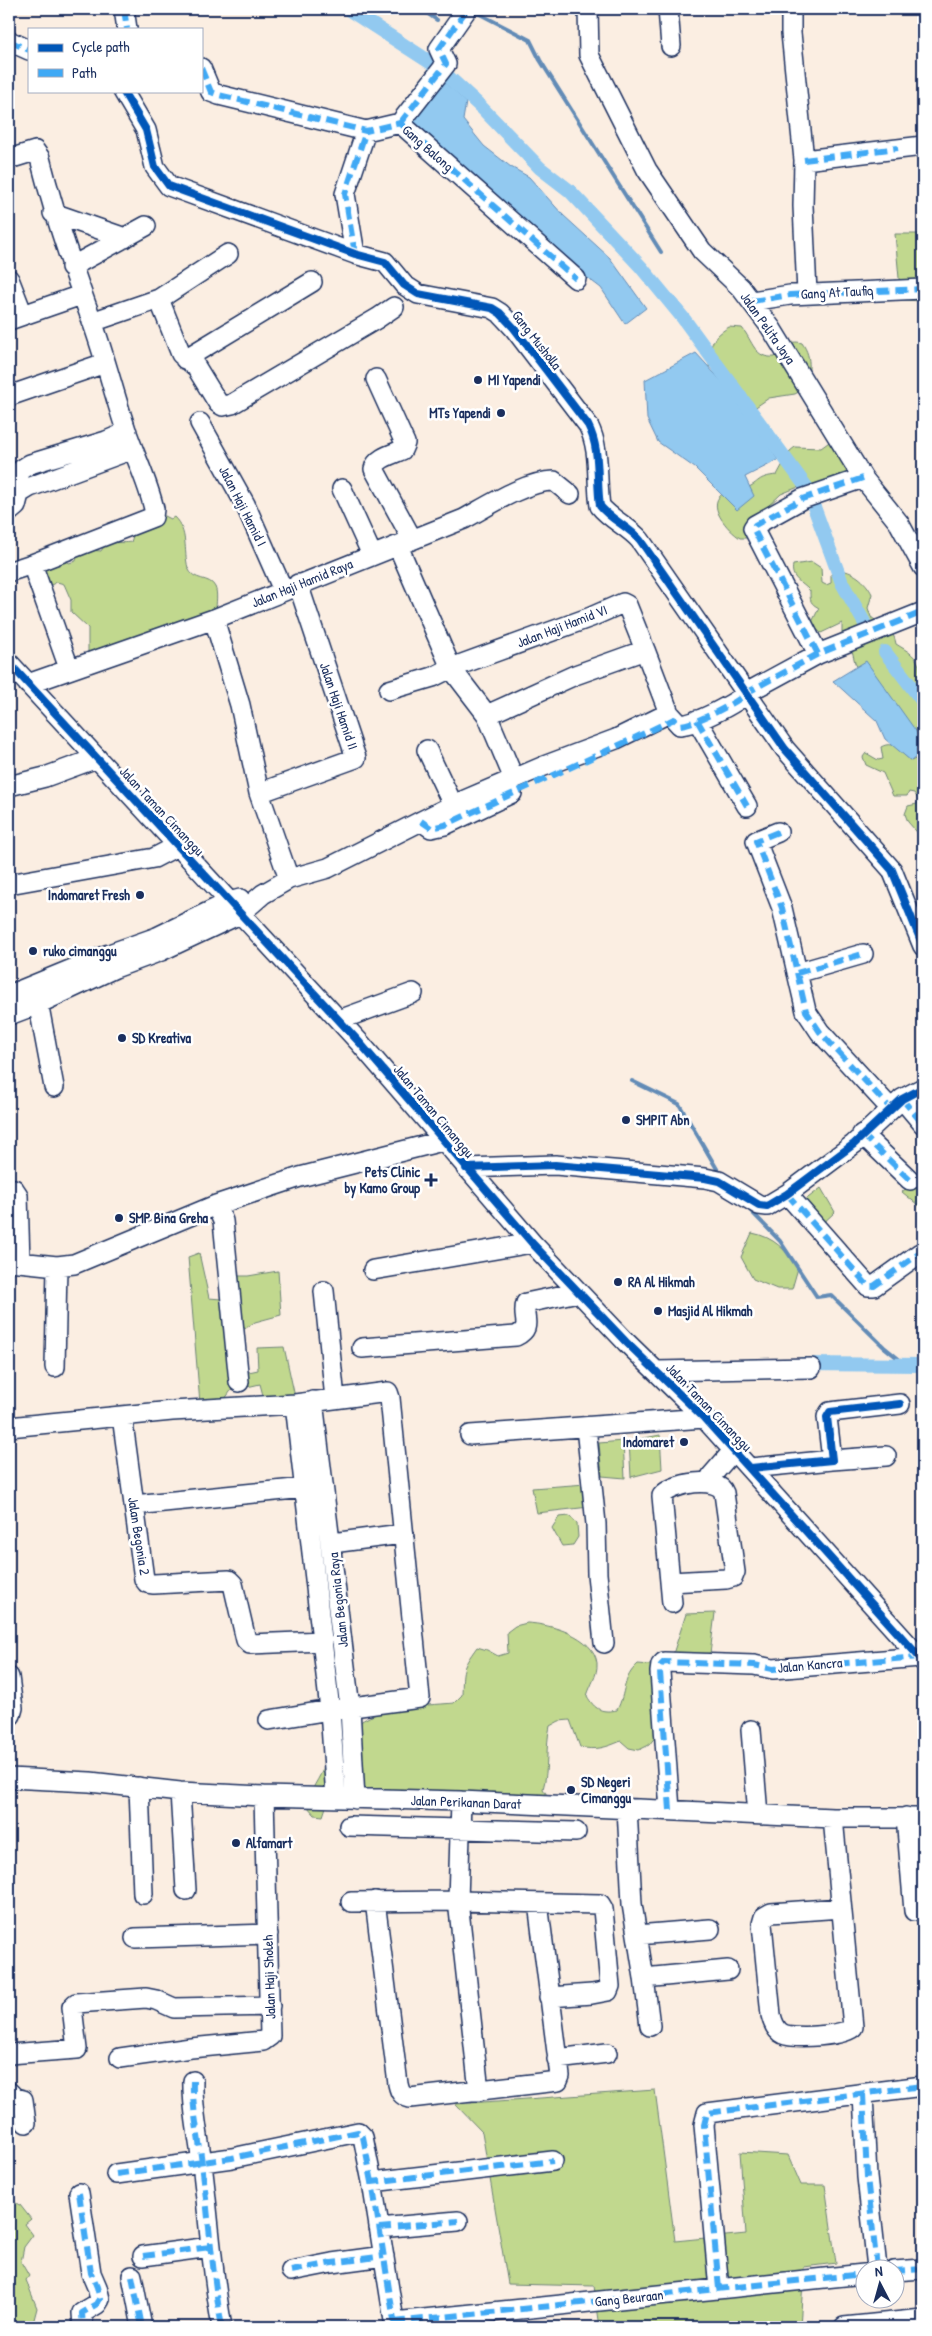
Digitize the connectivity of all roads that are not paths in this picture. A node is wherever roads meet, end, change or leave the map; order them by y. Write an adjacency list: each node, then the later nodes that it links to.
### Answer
1 (124, 9): 6 (street)
2 (467, 9): 12 (street)
3 (588, 9): 30 (street, Jalan Pelita Jaya)
4 (668, 9): 8 (street)
5 (791, 9): 16 (street)
6 (127, 28)
7 (9, 41): 9 (street)
8 (671, 46)
9 (28, 50)
10 (202, 70): 13 (street, Gang Balong)
11 (124, 92): 21 (street, Gang Musholla)
12 (400, 123): 13 (street, Gang Balong); 24 (street, Gang Balong)
13 (366, 130): 21 (street)
14 (923, 146): 16 (street)
15 (9, 159): 17 (street)
16 (804, 160): 27 (street)
17 (53, 213): 19 (street); 22 (street)
18 (146, 226): 19 (street)
19 (125, 238): 22 (street)
20 (228, 254): 29 (street)
21 (355, 254): 60 (street, Gang Musholla)
22 (71, 267): 28 (street)
23 (9, 279): 32 (street)
24 (576, 279)
25 (312, 282): 34 (street)
26 (923, 289): 27 (street, Gang At Taufiq)
27 (807, 293): 30 (street, Gang At Taufiq)
28 (81, 295): 32 (street); 33 (street)
29 (158, 300): 33 (street); 34 (street)
30 (752, 301): 40 (street, Jalan Pelita Jaya)
31 (394, 307): 34 (street)
32 (16, 318)
33 (92, 322): 35 (street)
34 (184, 359)
35 (105, 363): 37 (street); 39 (street)
36 (376, 379): 45 (street)
37 (9, 396)
38 (200, 423): 50 (street, Jalan Haji Hamid I)
39 (130, 440): 41 (street); 47 (street)
40 (863, 478): 48 (street, Jalan Pelita Jaya); 54 (street)
41 (12, 489): 44 (street)
42 (342, 489): 46 (street)
43 (570, 494): 45 (street, Jalan Haji Hamid Raya)
44 (9, 512)
45 (405, 542): 46 (street, Jalan Haji Hamid Raya); 57 (street)
46 (372, 555): 50 (street, Jalan Haji Hamid Raya)
47 (32, 564): 49 (street); 56 (street)
48 (923, 567)
49 (11, 571)
50 (291, 587): 52 (street, Jalan Haji Hamid Raya); 68 (street, Jalan Haji Hamid II)
51 (923, 612): 54 (street)
52 (214, 618): 56 (street, Jalan Haji Hamid Raya); 68 (street)
53 (645, 650): 57 (street, Jalan Haji Hamid VI); 61 (street); 62 (street)
54 (818, 654): 60 (street)
55 (9, 664): 58 (street, Jalan Taman Cimanggu)
56 (69, 668): 58 (street, Jalan Haji Hamid Raya)
57 (451, 668): 59 (street); 61 (street)
58 (28, 684): 65 (street, Jalan Taman Cimanggu)
59 (389, 690)
60 (748, 692): 63 (street); 77 (street, Gang Musholla)
61 (487, 715): 66 (street)
62 (672, 716): 63 (street); 66 (street); 71 (street)
63 (696, 720): 70 (street)
64 (427, 750): 69 (street)
65 (96, 758): 67 (street); 73 (street, Jalan Taman Cimanggu)
66 (514, 779): 69 (street)
67 (9, 786)
68 (259, 793): 74 (street)
69 (453, 805): 71 (street)
70 (747, 806)
71 (421, 822): 74 (street)
72 (778, 832): 80 (street)
73 (178, 846): 75 (street); 76 (street, Jalan Taman Cimanggu)
74 (289, 878): 76 (street)
75 (9, 884)
76 (235, 908): 79 (street); 86 (street, Jalan Taman Cimanggu)
77 (923, 946)
78 (863, 954): 80 (street)
79 (112, 961): 81 (street); 84 (street)
80 (797, 973): 89 (street)
81 (35, 985): 83 (street); 84 (street)
82 (412, 993): 86 (street)
83 (9, 995)
84 (38, 1004): 85 (street); 87 (street)
85 (9, 1015)
86 (339, 1020): 92 (street, Jalan Taman Cimanggu)
87 (54, 1087)
88 (923, 1088): 89 (street)
89 (897, 1104): 90 (street); 91 (street)
90 (923, 1124)
91 (862, 1134): 94 (street); 96 (street)
92 (442, 1140): 93 (street, Jalan Taman Cimanggu); 97 (street)
93 (466, 1168): 96 (street); 98 (street, Jalan Taman Cimanggu)
94 (910, 1180)
95 (9, 1188): 100 (street)
96 (787, 1194): 99 (street)
97 (216, 1205): 101 (street); 109 (street)
98 (532, 1243): 102 (street); 104 (street, Jalan Taman Cimanggu)
99 (920, 1253)
100 (15, 1262): 101 (street)
101 (57, 1266): 106 (street)
102 (374, 1270)
103 (324, 1291): 110 (street)
104 (578, 1292): 105 (street); 108 (street, Jalan Taman Cimanggu)
105 (362, 1348)
106 (55, 1368)
107 (810, 1368): 108 (street)
108 (656, 1371): 114 (street, Jalan Taman Cimanggu)
109 (240, 1382)
110 (334, 1399): 111 (street); 125 (street)
111 (304, 1403): 113 (street); 123 (street, Jalan Begonia Raya); 126 (street, Jalan Begonia Raya)
112 (900, 1404): 120 (street)
113 (122, 1416): 115 (street); 124 (street, Jalan Begonia 2)
114 (704, 1418): 116 (street); 118 (street, Jalan Taman Cimanggu)
115 (9, 1427)
116 (586, 1427): 117 (street); 130 (street)
117 (470, 1435)
118 (733, 1451): 121 (street, Jalan Taman Cimanggu); 122 (street)
119 (886, 1456): 120 (street)
120 (832, 1460): 121 (street)
121 (751, 1468): 131 (street, Jalan Taman Cimanggu)
122 (708, 1482): 127 (street); 127 (street)
123 (306, 1488): 124 (street); 129 (street, Jalan Begonia Raya)
124 (134, 1505): 129 (street, Jalan Begonia 2)
125 (402, 1534): 126 (street); 133 (street)
126 (332, 1543): 133 (street, Jalan Begonia Raya)
127 (670, 1582): 128 (street)
128 (672, 1603)
129 (323, 1641): 134 (street, Jalan Begonia Raya)
130 (604, 1643)
131 (922, 1659): 146 (street, Jalan Kancra)
132 (9, 1677): 135 (street)
133 (350, 1708): 134 (street); 143 (street, Jalan Begonia Raya)
134 (330, 1710): 136 (street); 142 (street, Jalan Begonia Raya)
135 (9, 1716)
136 (269, 1720)
137 (751, 1730): 147 (street)
138 (9, 1778): 139 (street, Jalan Perikanan Darat)
139 (139, 1787): 140 (street, Jalan Perikanan Darat); 154 (street)
140 (180, 1792): 141 (street, Jalan Perikanan Darat); 153 (street)
141 (264, 1796): 142 (street, Jalan Perikanan Darat); 162 (street, Jalan Haji Sholeh)
142 (336, 1798): 143 (street, Jalan Perikanan Darat)
143 (355, 1799): 144 (street, Jalan Perikanan Darat)
144 (461, 1801): 145 (street, Jalan Perikanan Darat); 151 (street)
145 (627, 1808): 146 (street, Jalan Perikanan Darat); 163 (street)
146 (670, 1810): 147 (street, Jalan Perikanan Darat)
147 (758, 1814): 148 (street, Jalan Perikanan Darat)
148 (833, 1818): 149 (street, Jalan Perikanan Darat); 159 (street)
149 (915, 1818): 160 (street)
150 (349, 1826): 151 (street)
151 (459, 1827): 152 (street); 156 (street)
152 (576, 1832)
153 (186, 1890)
154 (143, 1894)
155 (375, 1901): 156 (street); 157 (street); 176 (street)
156 (458, 1901): 158 (street); 176 (street)
157 (352, 1902)
158 (538, 1903): 167 (street); 167 (street)
159 (841, 1908): 159 (street)
160 (914, 1911)
161 (710, 1929): 163 (street)
162 (268, 1934): 164 (street); 168 (street, Jalan Haji Sholeh)
163 (637, 1935): 166 (street)
164 (135, 1938)
165 (728, 1970): 166 (street)
166 (644, 1978): 169 (street)
167 (549, 1997): 173 (street)
168 (270, 2006): 171 (street); 172 (street, Jalan Haji Sholeh)
169 (650, 2026)
170 (607, 2053): 173 (street)
171 (9, 2054)
172 (120, 2058)
173 (557, 2059): 176 (street)
174 (194, 2081): 181 (street)
175 (923, 2086): 178 (street)
176 (479, 2091)
177 (9, 2092): 179 (street)
178 (863, 2094): 190 (street); 196 (street)
179 (26, 2123)
180 (553, 2161): 183 (street)
181 (202, 2163): 182 (street); 183 (street); 187 (street)
182 (116, 2174)
183 (372, 2182): 186 (street)
184 (79, 2194): 199 (street)
185 (458, 2221): 186 (street)
186 (379, 2228): 189 (street)
187 (210, 2247): 188 (street); 201 (street)
188 (143, 2256)
189 (384, 2256): 193 (street); 198 (street)
190 (875, 2258)
191 (923, 2269): 192 (street)
192 (904, 2270)
193 (291, 2272)
194 (854, 2275): 196 (street, Gang Beuraan)
195 (132, 2276): 200 (street)
196 (719, 2289): 198 (street, Gang Beuraan)
197 (923, 2319): 202 (street)
198 (394, 2325)
199 (83, 2327)
200 (142, 2327)
201 (222, 2327)
202 (844, 2327)

